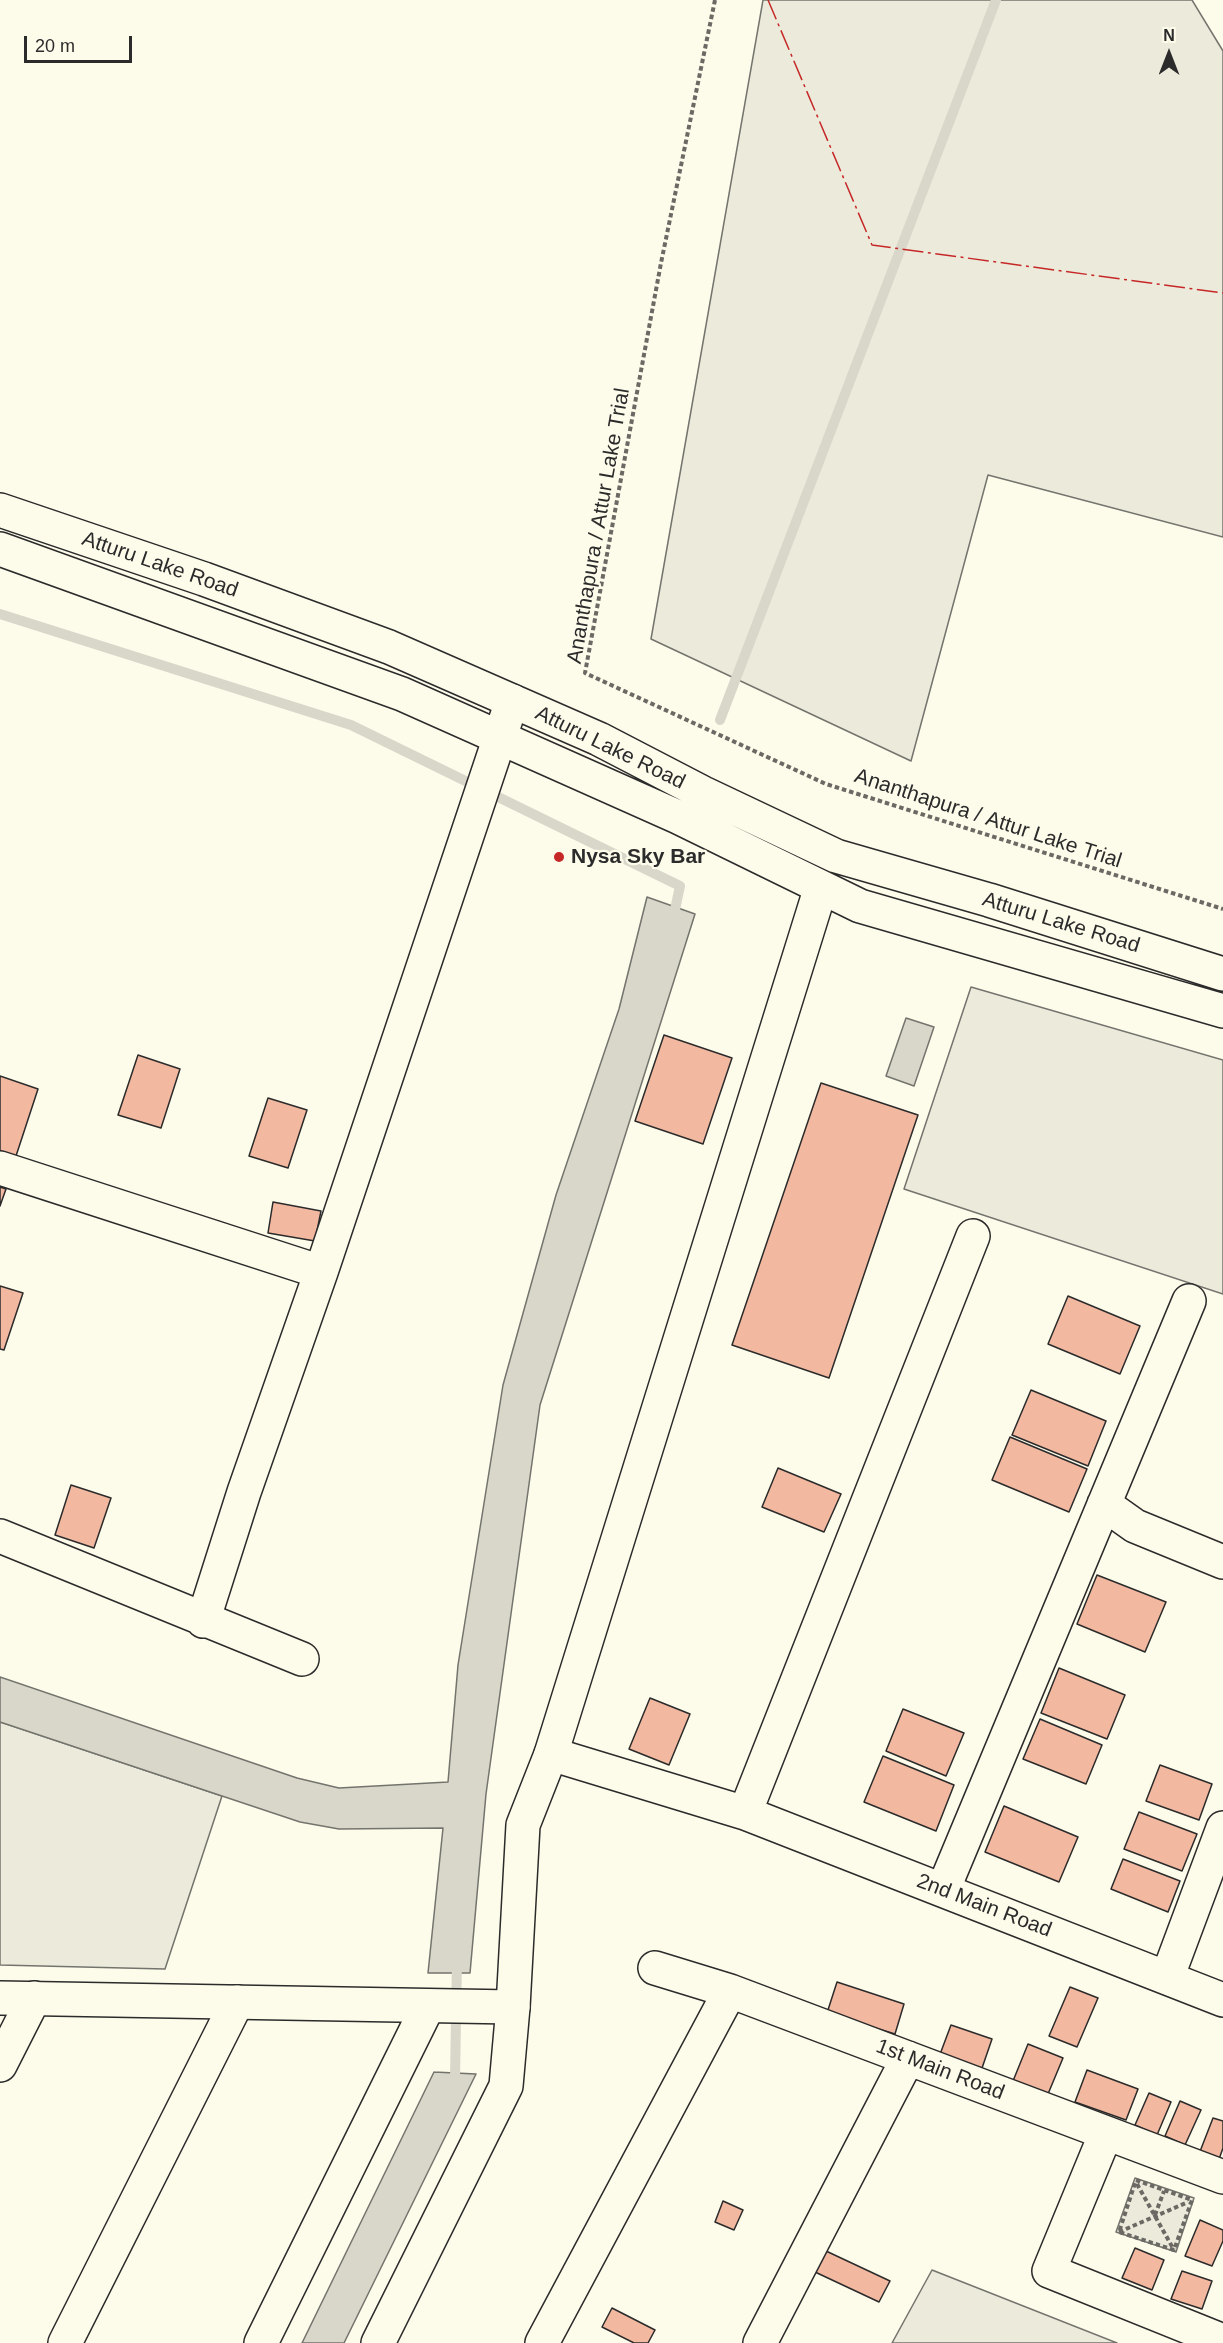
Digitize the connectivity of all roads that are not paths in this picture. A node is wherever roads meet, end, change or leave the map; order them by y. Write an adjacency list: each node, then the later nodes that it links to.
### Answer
1 (0, 510): 3 (street, Atturu Lake Road)
2 (0, 549): 4 (street, Atturu Lake Road)
3 (512, 701): 4 (street); 6 (street, Atturu Lake Road)
4 (500, 737): 5 (street, Atturu Lake Road); 10 (street)
5 (821, 887): 7 (street, Atturu Lake Road); 17 (street)
6 (1223, 974)
7 (1223, 1011)
8 (0, 1168): 10 (street)
9 (973, 1236): 18 (street)
10 (321, 1272): 15 (street)
11 (1189, 1301): 12 (street)
12 (1104, 1504): 14 (street); 20 (street)
13 (0, 1536): 15 (street)
14 (1223, 1562)
15 (203, 1621): 16 (street)
16 (302, 1659)
17 (551, 1754): 18 (street, 2nd Main Road); 29 (street)
18 (745, 1813): 20 (street, 2nd Main Road)
19 (1223, 1828): 22 (street)
20 (943, 1890): 22 (street, 2nd Main Road)
21 (655, 1968): 23 (street, 1st Main Road)
22 (1167, 1978): 26 (street, 2nd Main Road)
23 (730, 1991): 30 (street, 1st Main Road); 38 (street)
24 (0, 1998): 25 (street)
25 (34, 1998): 27 (street); 31 (street)
26 (1223, 2000)
27 (237, 2002): 28 (street); 35 (street)
28 (428, 2006): 29 (street); 36 (street)
29 (513, 2007): 37 (street)
30 (908, 2058): 32 (street, 1st Main Road); 39 (street)
31 (0, 2065)
32 (1106, 2133): 33 (street, 1st Main Road); 34 (street)
33 (1223, 2177)
34 (1223, 2341)
35 (65, 2343)
36 (261, 2343)
37 (378, 2343)
38 (542, 2343)
39 (760, 2343)

